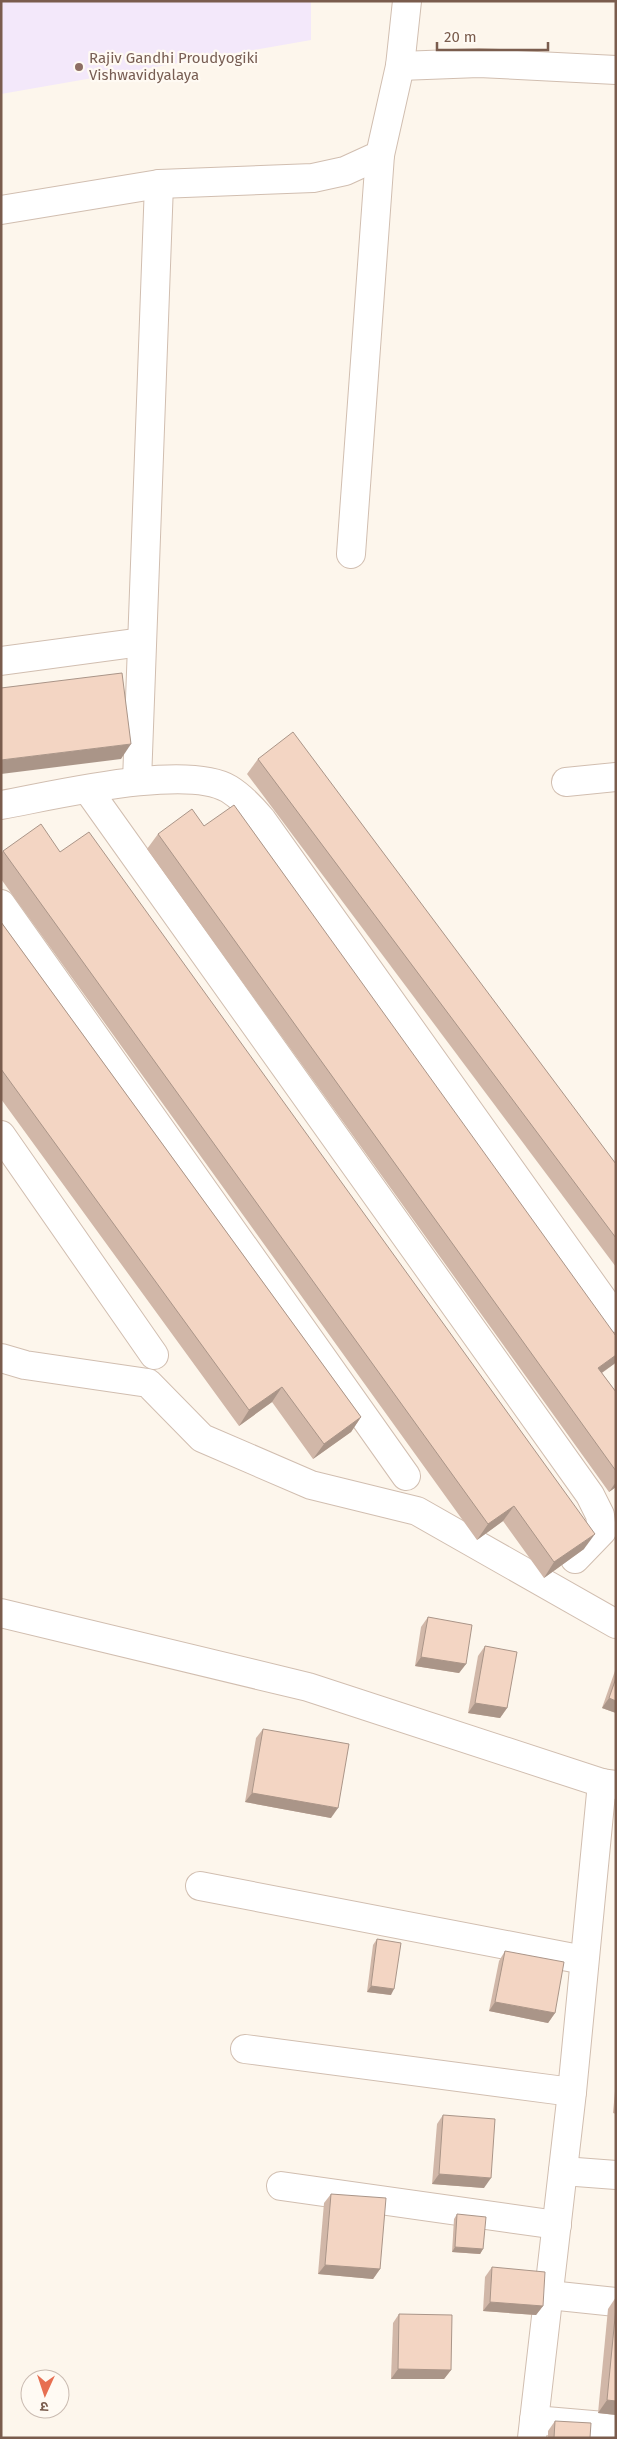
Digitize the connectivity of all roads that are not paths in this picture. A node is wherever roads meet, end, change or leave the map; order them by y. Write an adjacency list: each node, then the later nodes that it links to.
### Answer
1 (407, 1): 2 (street)
2 (400, 66): 3 (street); 4 (street)
3 (616, 70)
4 (380, 155): 5 (street); 7 (street)
5 (159, 184): 6 (street); 8 (street)
6 (1, 210)
7 (351, 554)
8 (142, 642): 9 (street); 11 (street)
9 (1, 661)
10 (616, 777): 12 (street)
11 (137, 781): 13 (street); 17 (street)
12 (566, 782)
13 (88, 790): 14 (street); 21 (street)
14 (1, 805)
15 (1, 904): 20 (street)
16 (1, 1135): 18 (street)
17 (616, 1318)
18 (154, 1355)
19 (1, 1358): 23 (street)
20 (406, 1476)
21 (575, 1559)
22 (1, 1614): 24 (street)
23 (616, 1624)
24 (609, 1784): 26 (street)
25 (200, 1886): 26 (street)
26 (584, 1960): 28 (street)
27 (245, 2048): 28 (street)
28 (572, 2092): 29 (street)
29 (563, 2171): 30 (street); 32 (street)
30 (616, 2175)
31 (281, 2186): 32 (street)
32 (557, 2225): 33 (street)
33 (549, 2295): 34 (street); 36 (street)
34 (616, 2302)
35 (616, 2427): 36 (street)
36 (533, 2429)

